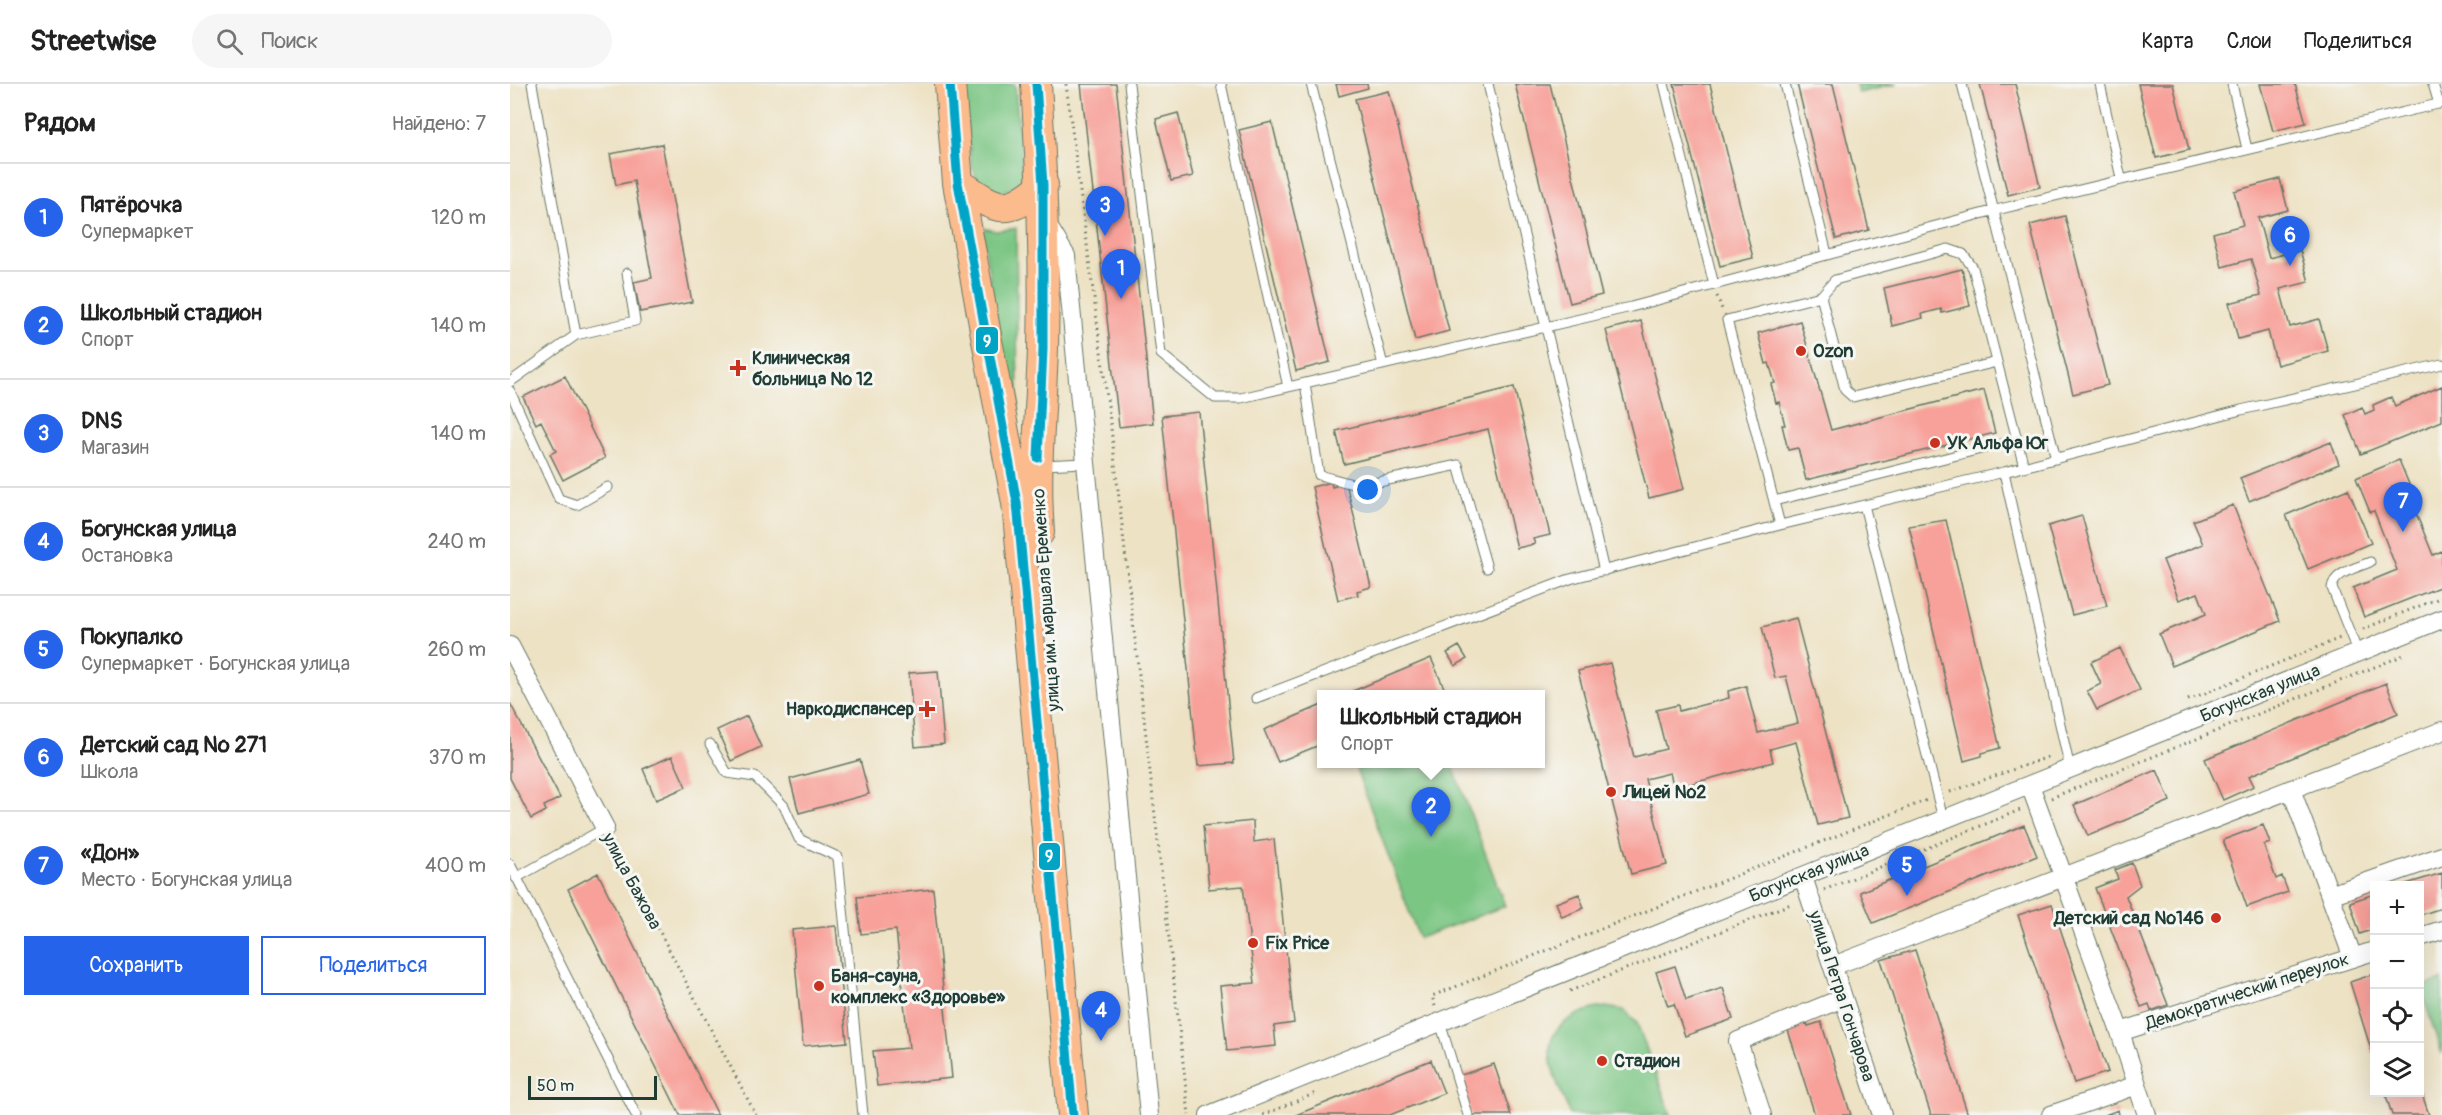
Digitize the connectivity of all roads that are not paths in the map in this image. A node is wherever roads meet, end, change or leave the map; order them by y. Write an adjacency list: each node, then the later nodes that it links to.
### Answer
1 (532, 84): 26 (lane)
2 (950, 84): 17 (highway, улица им. маршала Еременко)
3 (1036, 84): 18 (highway, улица им. маршала Еременко)
4 (1129, 84): 32 (lane)
5 (1221, 84): 32 (lane)
6 (1311, 84): 29 (lane)
7 (1488, 84): 25 (lane)
8 (1664, 84): 23 (lane)
9 (1785, 84): 21 (lane)
10 (1962, 84): 19 (lane)
11 (2100, 84): 16 (lane)
12 (2232, 84): 15 (lane)
13 (2433, 84): 14 (lane)
14 (2441, 103): 15 (lane)
15 (2247, 149): 16 (lane)
16 (2121, 178): 19 (lane)
17 (958, 183): 18 (highway); 75 (highway, улица им. маршала Еременко)
18 (1043, 185): 20 (highway, улица им. маршала Еременко)
19 (1992, 211): 21 (lane); 35 (lane)
20 (1043, 217): 36 (street); 37 (highway, улица им. маршала Еременко)
21 (1827, 254): 23 (lane)
22 (627, 273): 26 (lane)
23 (1714, 285): 25 (lane)
24 (1821, 296): 27 (lane); 27 (lane); 41 (lane)
25 (1547, 327): 29 (lane); 46 (lane)
26 (576, 335): 30 (lane)
27 (1997, 362): 34 (lane)
28 (2442, 364): 35 (lane)
29 (1383, 365): 31 (lane)
30 (510, 382)
31 (1305, 383): 32 (lane); 45 (lane)
32 (1288, 387)
33 (510, 391): 40 (lane)
34 (2017, 440): 38 (lane); 41 (lane)
35 (2056, 459): 38 (lane)
36 (1085, 463): 37 (lane); 77 (street)
37 (1037, 466): 76 (highway, улица им. маршала Еременко)
38 (2024, 467): 39 (lane)
39 (2004, 472): 42 (lane); 53 (lane)
40 (608, 487)
41 (1774, 501): 43 (lane)
42 (1864, 505): 43 (lane); 56 (lane)
43 (1780, 525): 46 (lane)
44 (2370, 562): 49 (lane)
45 (1487, 568)
46 (1604, 571): 50 (lane)
47 (2442, 619): 49 (street, Богунская улица)
48 (510, 646): 57 (street, улица Бажова)
49 (2358, 653): 53 (street, Богунская улица)
50 (1256, 698)
51 (2442, 731): 55 (street)
52 (710, 744): 74 (lane)
53 (2070, 769): 54 (street, Богунская улица)
54 (2030, 785): 56 (street, Богунская улица); 61 (street)
55 (2291, 789): 61 (street); 63 (street)
56 (1943, 819): 60 (street, Богунская улица)
57 (605, 828): 62 (lane)
58 (2442, 856): 63 (street)
59 (510, 864): 62 (lane)
60 (1803, 877): 68 (street, улица Петра Гончарова); 70 (street, Богунская улица)
61 (2063, 877): 68 (street); 71 (street)
62 (516, 878): 73 (lane)
63 (2330, 895): 67 (street)
64 (2442, 930): 65 (street)
65 (2424, 936)
66 (2370, 952): 67 (street, Демократический переулок)
67 (2354, 958): 71 (street, Демократический переулок)
68 (1833, 966): 69 (street, улица Петра Гончарова)
69 (1843, 998): 80 (street); 81 (street, улица Петра Гончарова)
70 (1440, 1022): 78 (street, Богунская улица); 79 (lane)
71 (2120, 1032): 72 (street)
72 (2137, 1085): 82 (street); 83 (street)
73 (636, 1115)
74 (863, 1115)
75 (1073, 1115)
76 (1089, 1115)
77 (1149, 1115)
78 (1209, 1115)
79 (1468, 1115)
80 (1762, 1115)
81 (1882, 1115)
82 (2052, 1115)
83 (2146, 1115)

